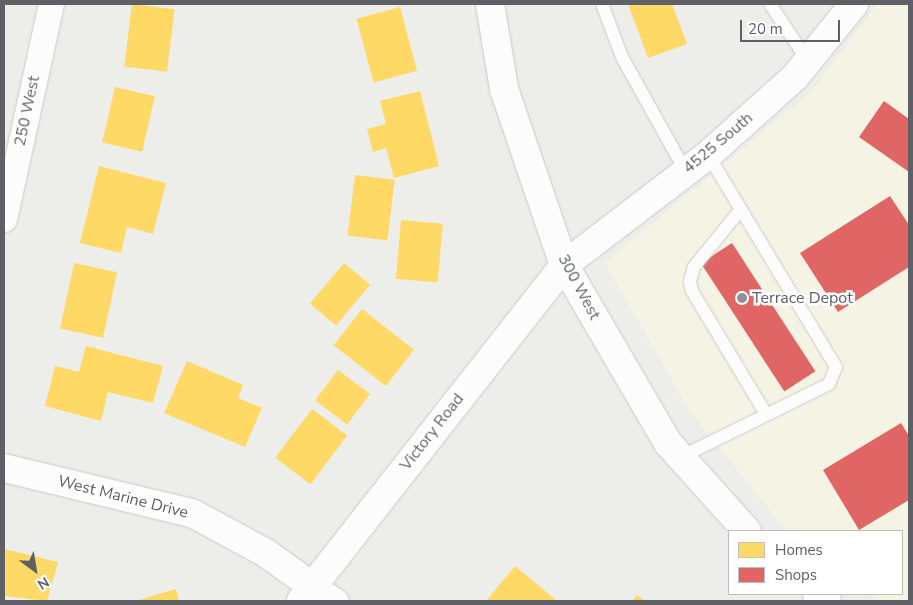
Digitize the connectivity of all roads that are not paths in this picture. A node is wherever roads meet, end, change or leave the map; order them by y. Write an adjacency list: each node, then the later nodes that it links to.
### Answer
1 (51, 4): 10 (street, 250 West)
2 (490, 4): 11 (street, 300 West)
3 (602, 4): 8 (lane)
4 (770, 4): 6 (lane)
5 (854, 4): 6 (street, 4525 South)
6 (808, 61): 7 (street, 4525 South)
7 (708, 155): 8 (street, 4525 South); 9 (lane)
8 (685, 170): 11 (street, 4525 South)
9 (741, 209): 12 (lane); 12 (lane)
10 (4, 219)
11 (564, 265): 13 (street, 300 West); 16 (street, Victory Road)
12 (766, 414): 13 (lane)
13 (679, 458): 15 (street, 300 West)
14 (4, 468): 16 (street, West Marine Drive)
15 (746, 530)
16 (306, 594): 17 (street)
17 (336, 601)

